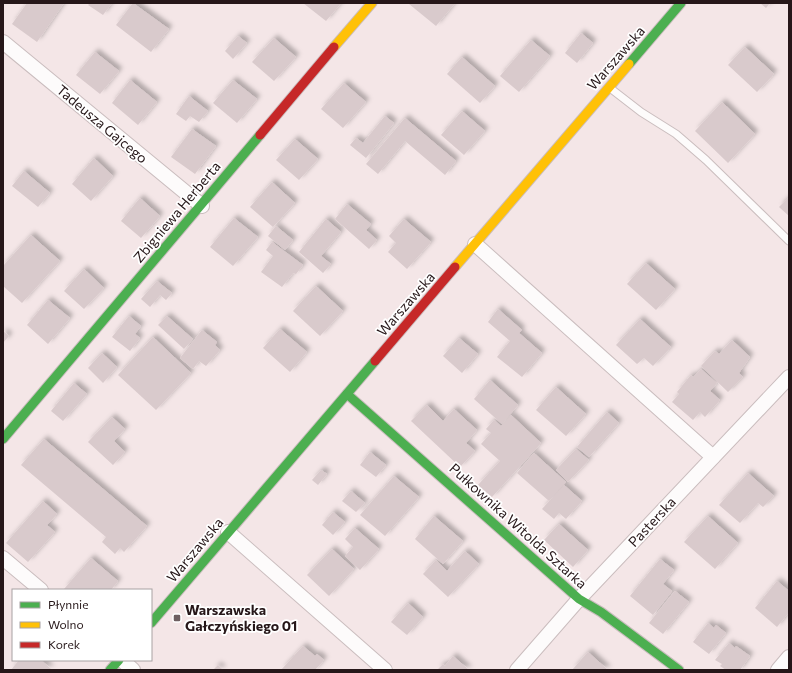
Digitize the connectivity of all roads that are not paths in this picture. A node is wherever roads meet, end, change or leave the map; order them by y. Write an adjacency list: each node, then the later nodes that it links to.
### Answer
1 (372, 3): 5 (street, Zbigniewa Herberta)
2 (682, 3): 4 (street, Warszawska)
3 (3, 42): 5 (street, Tadeusza Gajcego)
4 (609, 88): 6 (lane); 7 (street, Warszawska)
5 (202, 206): 10 (street, Zbigniewa Herberta)
6 (789, 241)
7 (475, 244): 9 (street, Warszawska); 11 (street)
8 (789, 377): 11 (street, Pasterska)
9 (347, 394): 12 (street, Warszawska); 15 (street, Pułkownika Witolda Sztarka)
10 (3, 438)
11 (713, 457): 15 (street, Pasterska)
12 (228, 532): 16 (street, Warszawska); 22 (street)
13 (3, 558): 14 (street)
14 (40, 589)
15 (579, 599): 23 (street, Pasterska); 24 (street, Pułkownika Witolda Sztarka)
16 (152, 622)
17 (789, 657): 25 (street)
18 (119, 661): 20 (street)
19 (121, 661): 21 (street)
20 (110, 670)
21 (133, 670)
22 (385, 670)
23 (517, 670)
24 (679, 670)
25 (778, 670)

